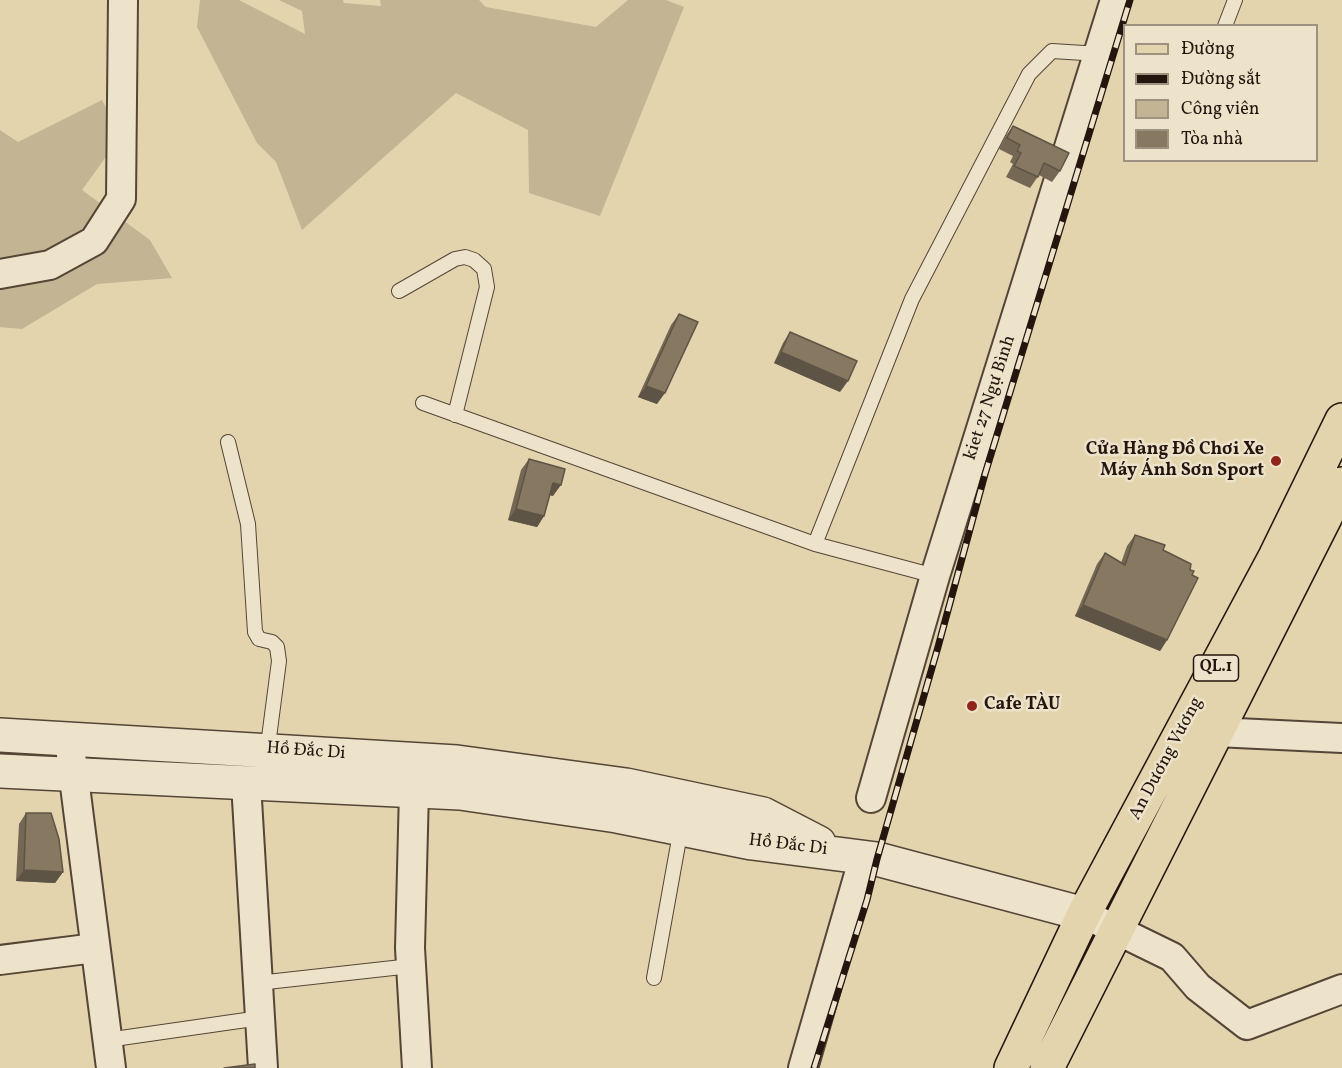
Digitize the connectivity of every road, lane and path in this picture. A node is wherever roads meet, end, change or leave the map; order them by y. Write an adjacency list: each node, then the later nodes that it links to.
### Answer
1 (123, 0): 6 (street)
2 (1115, 0): 5 (street, kiet 27 Ngự Bình)
3 (1235, 0): 4 (lane)
4 (1226, 24)
5 (1100, 54): 13 (lane); 14 (street, kiet 27 Ngự Bình)
6 (0, 274)
7 (399, 291): 9 (lane)
8 (423, 403): 9 (lane)
9 (455, 414): 13 (lane)
10 (1342, 420): 27 (main road, An Dương Vương / QL.1)
11 (228, 442): 19 (lane)
12 (1342, 484): 15 (main road, An Dương Vương / QL.1)
13 (815, 544): 14 (lane)
14 (935, 576): 24 (street, kiet 27 Ngự Bình)
15 (1216, 732): 17 (street); 28 (main road, An Dương Vương / QL.1)
16 (0, 735): 18 (street, Hồ Đắc Di)
17 (1342, 738)
18 (69, 740): 19 (street, Hồ Đắc Di); 21 (street)
19 (267, 750): 22 (lane); 26 (street, Hồ Đắc Di)
20 (0, 771): 21 (street, Hồ Đắc Di)
21 (73, 775): 22 (street, Hồ Đắc Di); 29 (street)
22 (257, 784): 23 (street, Hồ Đắc Di); 33 (street)
23 (414, 791): 25 (street, Hồ Đắc Di); 31 (street)
24 (871, 798)
25 (681, 828): 26 (street, Hồ Đắc Di); 32 (lane)
26 (850, 854): 27 (street); 40 (street)
27 (1084, 914): 28 (street); 41 (main road, An Dương Vương / QL.1)
28 (1116, 929): 34 (street); 42 (main road, An Dương Vương / QL.1)
29 (95, 948): 30 (street); 36 (street)
30 (0, 960)
31 (411, 966): 33 (lane); 39 (street)
32 (654, 978)
33 (258, 983): 35 (street)
34 (1342, 989)
35 (260, 1018): 36 (lane); 38 (street)
36 (107, 1040): 37 (street)
37 (111, 1068)
38 (263, 1068)
39 (417, 1068)
40 (803, 1068)
41 (1011, 1068)
42 (1047, 1068)

